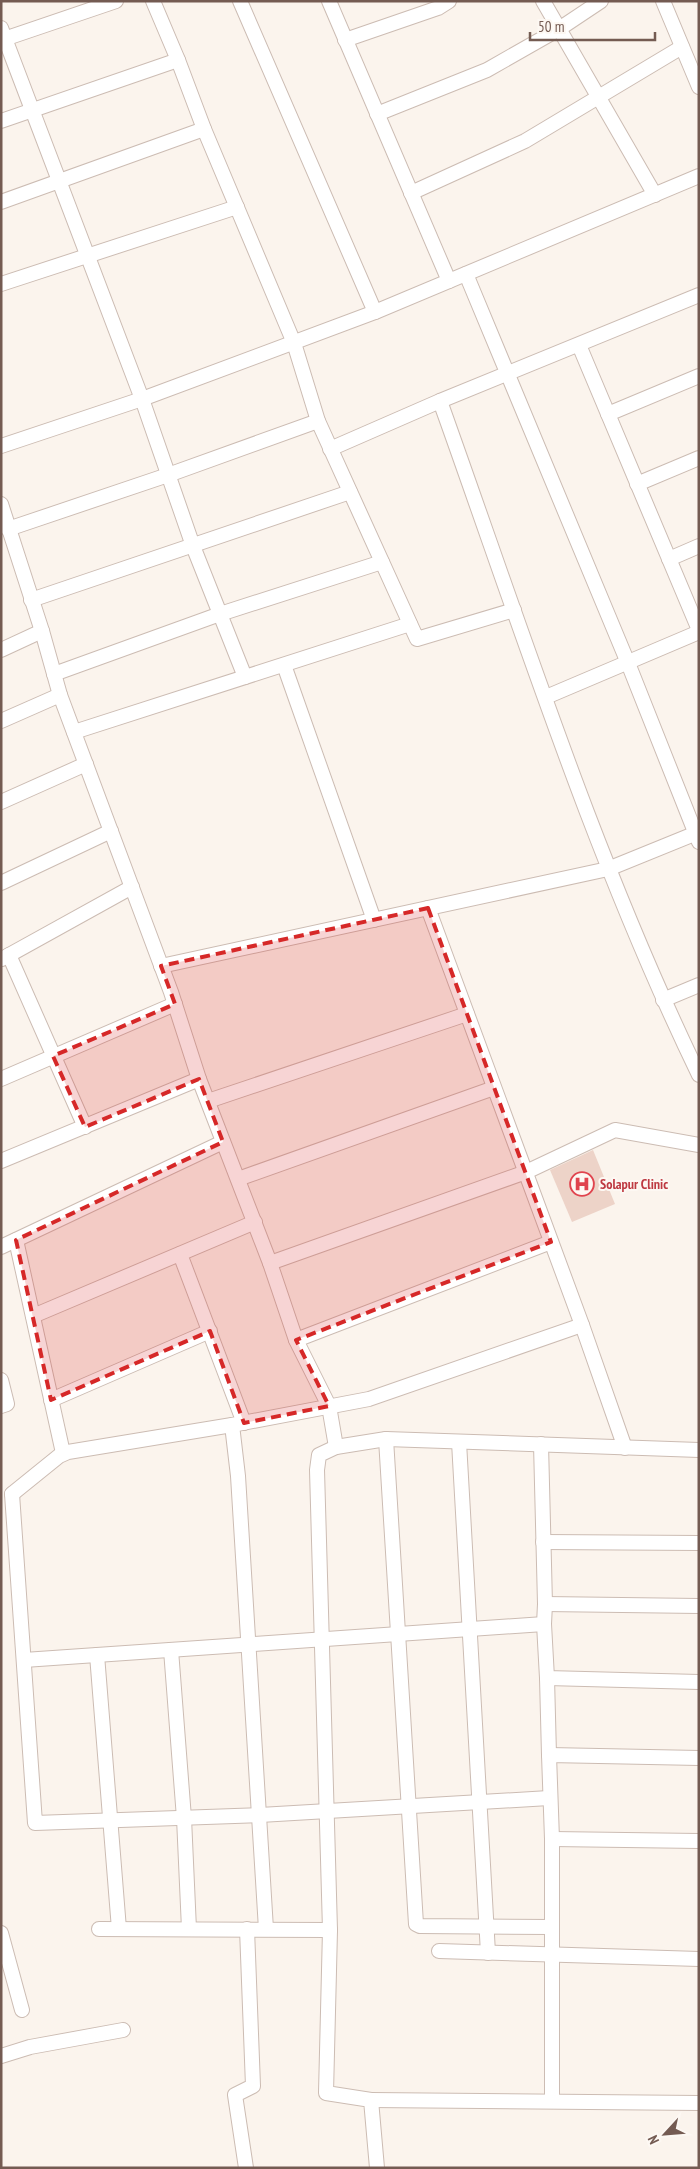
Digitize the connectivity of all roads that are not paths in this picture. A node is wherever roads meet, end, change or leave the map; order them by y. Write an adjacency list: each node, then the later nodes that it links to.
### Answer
1 (116, 1): 10 (street)
2 (153, 1): 13 (street)
3 (240, 1): 31 (street)
4 (329, 1): 11 (street)
5 (449, 1): 11 (street)
6 (543, 1): 9 (street)
7 (601, 1): 9 (street)
8 (663, 1): 12 (street)
9 (559, 29): 15 (street); 17 (street)
10 (3, 35): 16 (street)
11 (345, 40): 17 (street)
12 (682, 47): 14 (street); 15 (street)
13 (178, 60): 16 (street); 19 (street)
14 (699, 87)
15 (599, 98): 22 (street); 23 (street)
16 (32, 110): 18 (street); 21 (street)
17 (377, 114): 22 (street)
18 (1, 121)
19 (204, 129): 21 (street); 25 (street)
20 (699, 176): 23 (street)
21 (60, 182): 24 (street); 26 (street)
22 (411, 193): 28 (street)
23 (655, 195): 27 (street)
24 (1, 202)
25 (237, 207): 26 (street); 32 (street)
26 (87, 256): 29 (street); 36 (street)
27 (466, 274): 28 (street); 34 (street)
28 (449, 281): 31 (street)
29 (1, 284)
30 (699, 295): 33 (street)
31 (375, 312): 32 (street)
32 (294, 343): 36 (street); 39 (street)
33 (580, 345): 34 (street); 38 (street)
34 (508, 374): 37 (street); 59 (street)
35 (699, 376): 38 (street)
36 (142, 399): 40 (street); 43 (street)
37 (440, 401): 41 (street); 53 (street)
38 (608, 414): 44 (street)
39 (318, 421): 41 (street); 43 (street)
40 (1, 446)
41 (330, 449): 45 (street)
42 (699, 458): 44 (street)
43 (168, 475): 47 (street); 48 (street)
44 (638, 484): 50 (street)
45 (350, 492): 48 (street); 51 (street)
46 (1, 504): 47 (street)
47 (8, 528): 52 (street)
48 (193, 546): 52 (street); 54 (street)
49 (699, 546): 50 (street)
50 (669, 559): 57 (street)
51 (382, 562): 54 (street); 55 (street)
52 (31, 600): 56 (street)
53 (514, 610): 55 (street); 64 (street)
54 (220, 614): 61 (street); 62 (street)
55 (410, 624): 60 (street)
56 (42, 631): 58 (street); 61 (street)
57 (699, 631): 59 (street)
58 (1, 650)
59 (628, 662): 64 (street); 70 (street)
60 (284, 665): 62 (street); 75 (street)
61 (54, 674): 63 (street)
62 (245, 677): 66 (street)
63 (60, 695): 65 (street); 66 (street)
64 (546, 697): 71 (street)
65 (1, 721)
66 (74, 732): 67 (street)
67 (86, 764): 68 (street); 69 (street)
68 (1, 802)
69 (111, 831): 72 (street); 73 (street)
70 (698, 835): 71 (street)
71 (608, 869): 74 (street); 79 (street)
72 (1, 883)
73 (132, 887): 76 (street); 77 (street)
74 (428, 908): 75 (street); 81 (street)
75 (374, 920): 77 (street)
76 (5, 957): 82 (street)
77 (161, 966): 80 (street)
78 (699, 985): 79 (street)
79 (662, 1000): 83 (street)
80 (175, 1004): 82 (street); 85 (street)
81 (467, 1014): 86 (street); 87 (street)
82 (53, 1056): 84 (street); 88 (street)
83 (699, 1075)
84 (1, 1079)
85 (200, 1079): 87 (street); 88 (street)
86 (494, 1088): 92 (street); 93 (street)
87 (208, 1101): 89 (street)
88 (85, 1126): 91 (street)
89 (223, 1142): 93 (street); 95 (street)
90 (699, 1145): 92 (street)
91 (1, 1161)
92 (526, 1172): 96 (street); 99 (street)
93 (238, 1179): 94 (street)
94 (255, 1222): 98 (street); 99 (street)
95 (16, 1240): 97 (street); 100 (street)
96 (551, 1242): 101 (street); 103 (street)
97 (1, 1247)
98 (180, 1254): 100 (street); 102 (street)
99 (270, 1263): 103 (street)
100 (32, 1316): 105 (street)
101 (582, 1325): 107 (street); 113 (street)
102 (210, 1332): 105 (street); 108 (street)
103 (296, 1340): 107 (street)
104 (1, 1380): 106 (street)
105 (51, 1400): 115 (street)
106 (1, 1406)
107 (329, 1406): 108 (street); 112 (street)
108 (238, 1424): 115 (street); 125 (street)
109 (386, 1439): 110 (street); 112 (street); 123 (street)
110 (459, 1442): 111 (street); 122 (street)
111 (541, 1444): 113 (street); 117 (street)
112 (336, 1447): 124 (street)
113 (625, 1448): 114 (street)
114 (699, 1450)
115 (63, 1453): 116 (street)
116 (6, 1492): 128 (street)
117 (543, 1542): 118 (street); 119 (street)
118 (699, 1543)
119 (545, 1604): 120 (street); 121 (street)
120 (699, 1606)
121 (544, 1624): 122 (street); 129 (street)
122 (468, 1628): 123 (street); 134 (street)
123 (398, 1633): 124 (street); 135 (street)
124 (321, 1639): 125 (street); 136 (street)
125 (249, 1645): 126 (street); 137 (street)
126 (171, 1650): 127 (street); 138 (street)
127 (97, 1655): 128 (street); 139 (street)
128 (24, 1660): 139 (street)
129 (546, 1678): 130 (street); 131 (street)
130 (699, 1682)
131 (549, 1755): 132 (street); 133 (street)
132 (699, 1758)
133 (550, 1798): 134 (street); 140 (street)
134 (478, 1802): 135 (street); 142 (street)
135 (409, 1805): 136 (street); 142 (street)
136 (327, 1810): 137 (street); 149 (street)
137 (260, 1815): 138 (street); 148 (street)
138 (184, 1818): 139 (street); 146 (street)
139 (109, 1820): 145 (street)
140 (552, 1839): 141 (street); 143 (street)
141 (699, 1840)
142 (487, 1926): 143 (street); 152 (street)
143 (552, 1927): 153 (street)
144 (99, 1929): 145 (street)
145 (119, 1929): 146 (street)
146 (189, 1929): 147 (street)
147 (247, 1929): 148 (street); 161 (street)
148 (266, 1929): 149 (street)
149 (330, 1930): 158 (street)
150 (1, 1933): 155 (street)
151 (439, 1951): 152 (street)
152 (488, 1953): 153 (street)
153 (552, 1954): 154 (street); 159 (street)
154 (699, 1959)
155 (22, 2010)
156 (124, 2030): 157 (street)
157 (1, 2056)
158 (370, 2100): 159 (street); 162 (street)
159 (552, 2100): 160 (street)
160 (699, 2102)
161 (246, 2168)
162 (377, 2168)

